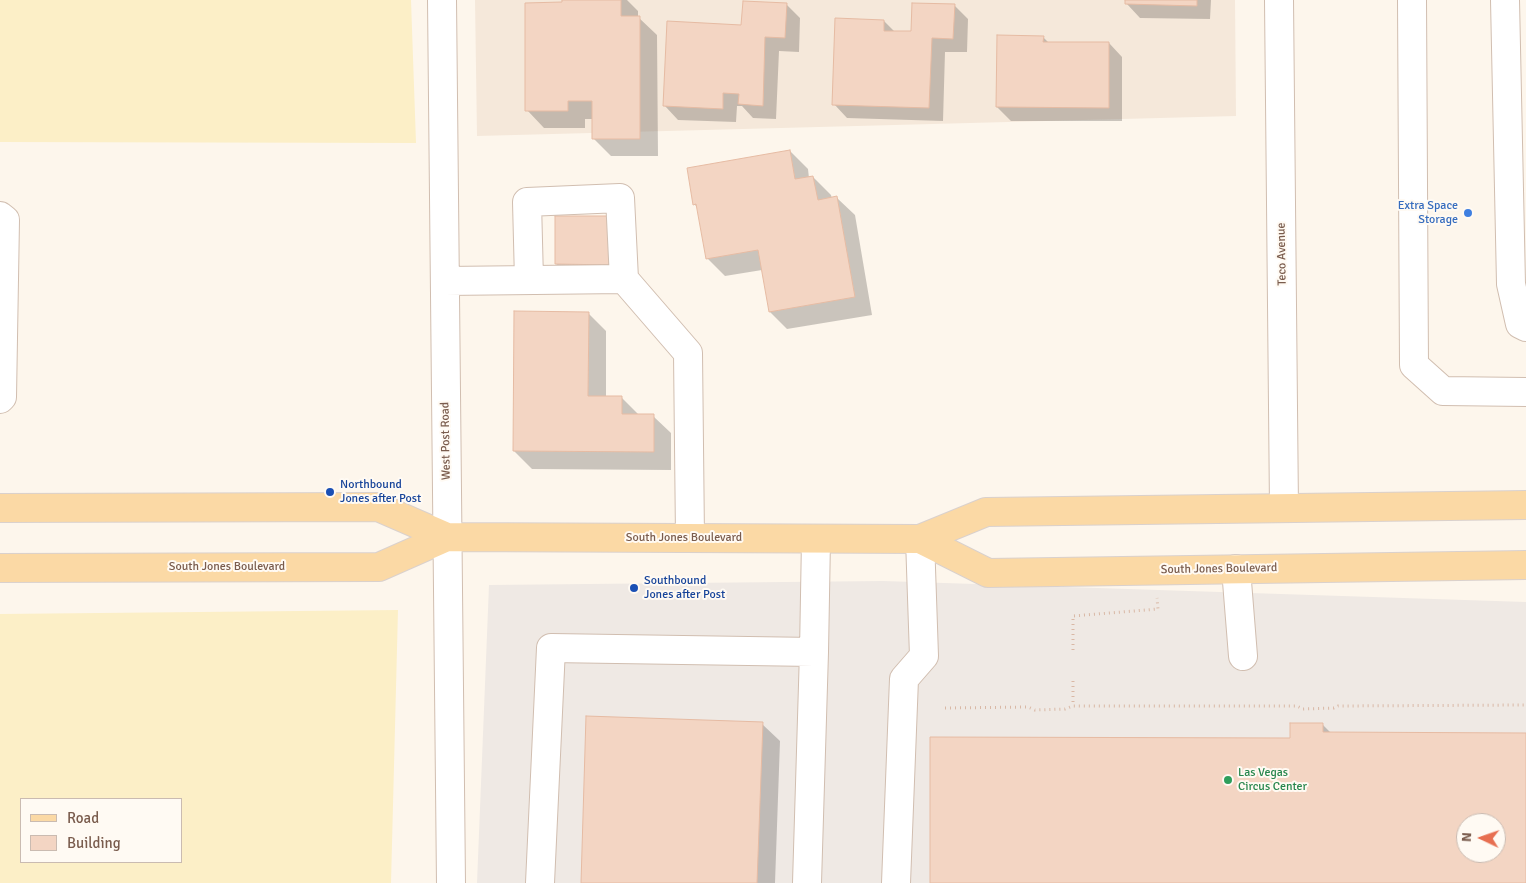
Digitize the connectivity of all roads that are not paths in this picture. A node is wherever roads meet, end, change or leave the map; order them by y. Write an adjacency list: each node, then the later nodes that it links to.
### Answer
1 (442, 0): 8 (street, West Post Road)
2 (1279, 0): 14 (street, Teco Avenue)
3 (1412, 0): 10 (street)
4 (1505, 0): 9 (street)
5 (0, 216): 11 (street)
6 (624, 279): 7 (street); 7 (street); 16 (street)
7 (529, 280): 8 (street)
8 (445, 282): 15 (street, West Post Road)
9 (1526, 327)
10 (1526, 392)
11 (0, 399)
12 (1526, 505): 14 (main road, South Jones Boulevard)
13 (0, 508): 15 (main road, South Jones Boulevard)
14 (1284, 508): 18 (main road, South Jones Boulevard)
15 (448, 537): 16 (main road, South Jones Boulevard); 20 (main road, South Jones Boulevard); 24 (street, West Post Road)
16 (690, 538): 17 (main road, South Jones Boulevard)
17 (816, 539): 18 (main road, South Jones Boulevard); 22 (street)
18 (920, 539): 21 (main road, South Jones Boulevard); 27 (street)
19 (1526, 565): 21 (main road, South Jones Boulevard)
20 (0, 568)
21 (1236, 569): 23 (street)
22 (814, 652): 25 (street); 26 (street)
23 (1243, 656)
24 (451, 883)
25 (540, 883)
26 (807, 883)
27 (896, 883)

